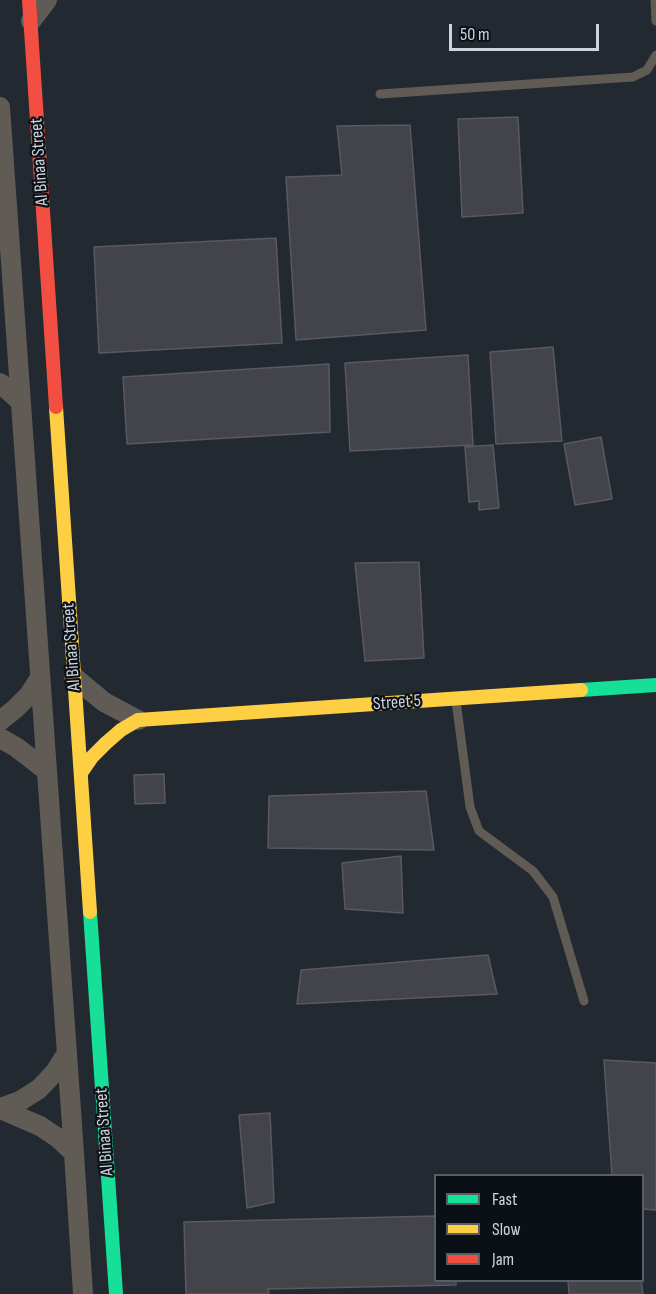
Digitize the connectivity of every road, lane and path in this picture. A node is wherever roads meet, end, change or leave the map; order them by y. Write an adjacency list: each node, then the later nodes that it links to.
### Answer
1 (29, 0): 4 (street, Al Binaa Street)
2 (47, 0): 4 (street)
3 (655, 0): 5 (lane)
4 (31, 21): 13 (street, Al Binaa Street)
5 (656, 21)
6 (656, 55): 7 (lane)
7 (380, 94)
8 (0, 107): 9 (street, Al Binaa Street)
9 (14, 309): 10 (street); 12 (street, Al Binaa Street)
10 (0, 328)
11 (0, 383): 12 (street)
12 (20, 402): 14 (street, Al Binaa Street)
13 (74, 677): 17 (street); 21 (street, Al Binaa Street)
14 (40, 678): 18 (street); 20 (street, Al Binaa Street)
15 (656, 685): 16 (street, Street 5)
16 (456, 699): 17 (street, Street 5); 22 (lane)
17 (138, 720): 21 (street)
18 (0, 721)
19 (0, 738): 20 (street)
20 (47, 771): 23 (street, Al Binaa Street)
21 (81, 773): 27 (street, Al Binaa Street)
22 (584, 1001)
23 (66, 1053): 24 (street); 25 (street, Al Binaa Street)
24 (0, 1109): 25 (street)
25 (75, 1153): 26 (street, Al Binaa Street)
26 (82, 1294)
27 (116, 1294)

